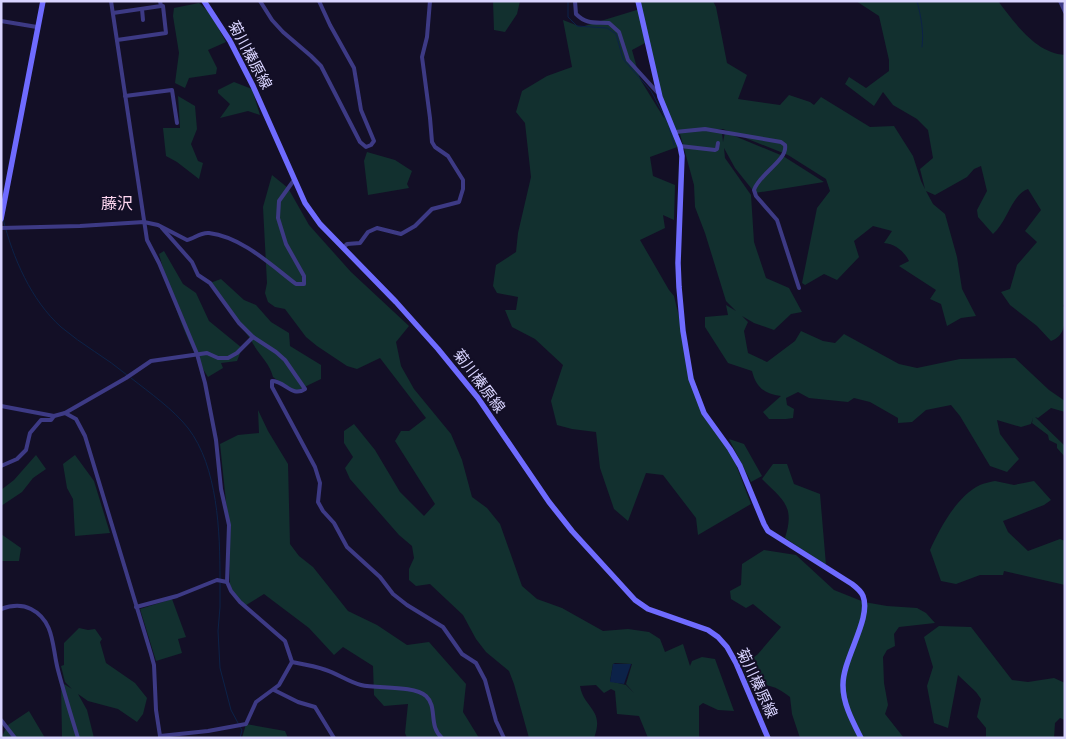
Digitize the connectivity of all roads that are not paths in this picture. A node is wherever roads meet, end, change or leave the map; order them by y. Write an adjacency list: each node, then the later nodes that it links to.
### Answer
1 (43, 1): 17 (street)
2 (112, 1): 14 (street)
3 (160, 1): 11 (street)
4 (204, 1): 25 (street, 菊川榛原線)
5 (260, 1): 6 (street)
6 (320, 1)
7 (430, 1): 30 (street)
8 (575, 1): 19 (street)
9 (638, 1): 19 (street)
10 (1060, 1): 13 (street)
11 (161, 6): 12 (street); 18 (street)
12 (142, 9): 14 (street); 15 (street)
13 (1065, 12)
14 (113, 13): 18 (street)
15 (143, 20)
16 (1, 21): 17 (street)
17 (38, 27): 26 (street)
18 (117, 40): 20 (street)
19 (659, 93): 22 (street)
20 (125, 96): 21 (street); 27 (street)
21 (177, 123)
22 (675, 132): 24 (street); 31 (street)
23 (718, 143): 24 (street)
24 (680, 146): 51 (street)
25 (294, 180): 29 (street); 30 (street, 菊川榛原線)
26 (1, 219)
27 (144, 222): 28 (street); 29 (street); 33 (street)
28 (2, 228)
29 (162, 228): 32 (street)
30 (342, 248): 50 (street, 菊川榛原線)
31 (799, 288)
32 (252, 337): 33 (street); 49 (street)
33 (197, 354): 35 (street); 38 (street)
34 (1, 406): 36 (street)
35 (65, 413): 36 (street); 39 (street)
36 (54, 416): 37 (street)
37 (1, 466)
38 (225, 581): 39 (street); 41 (street)
39 (136, 607): 44 (street)
40 (1, 609): 46 (street)
41 (292, 662): 42 (street); 48 (street)
42 (274, 690): 44 (street); 47 (street)
43 (1, 720): 45 (street)
44 (161, 737)
45 (15, 738)
46 (78, 738)
47 (334, 738)
48 (442, 738)
49 (504, 738)
50 (768, 738)
51 (861, 738)

